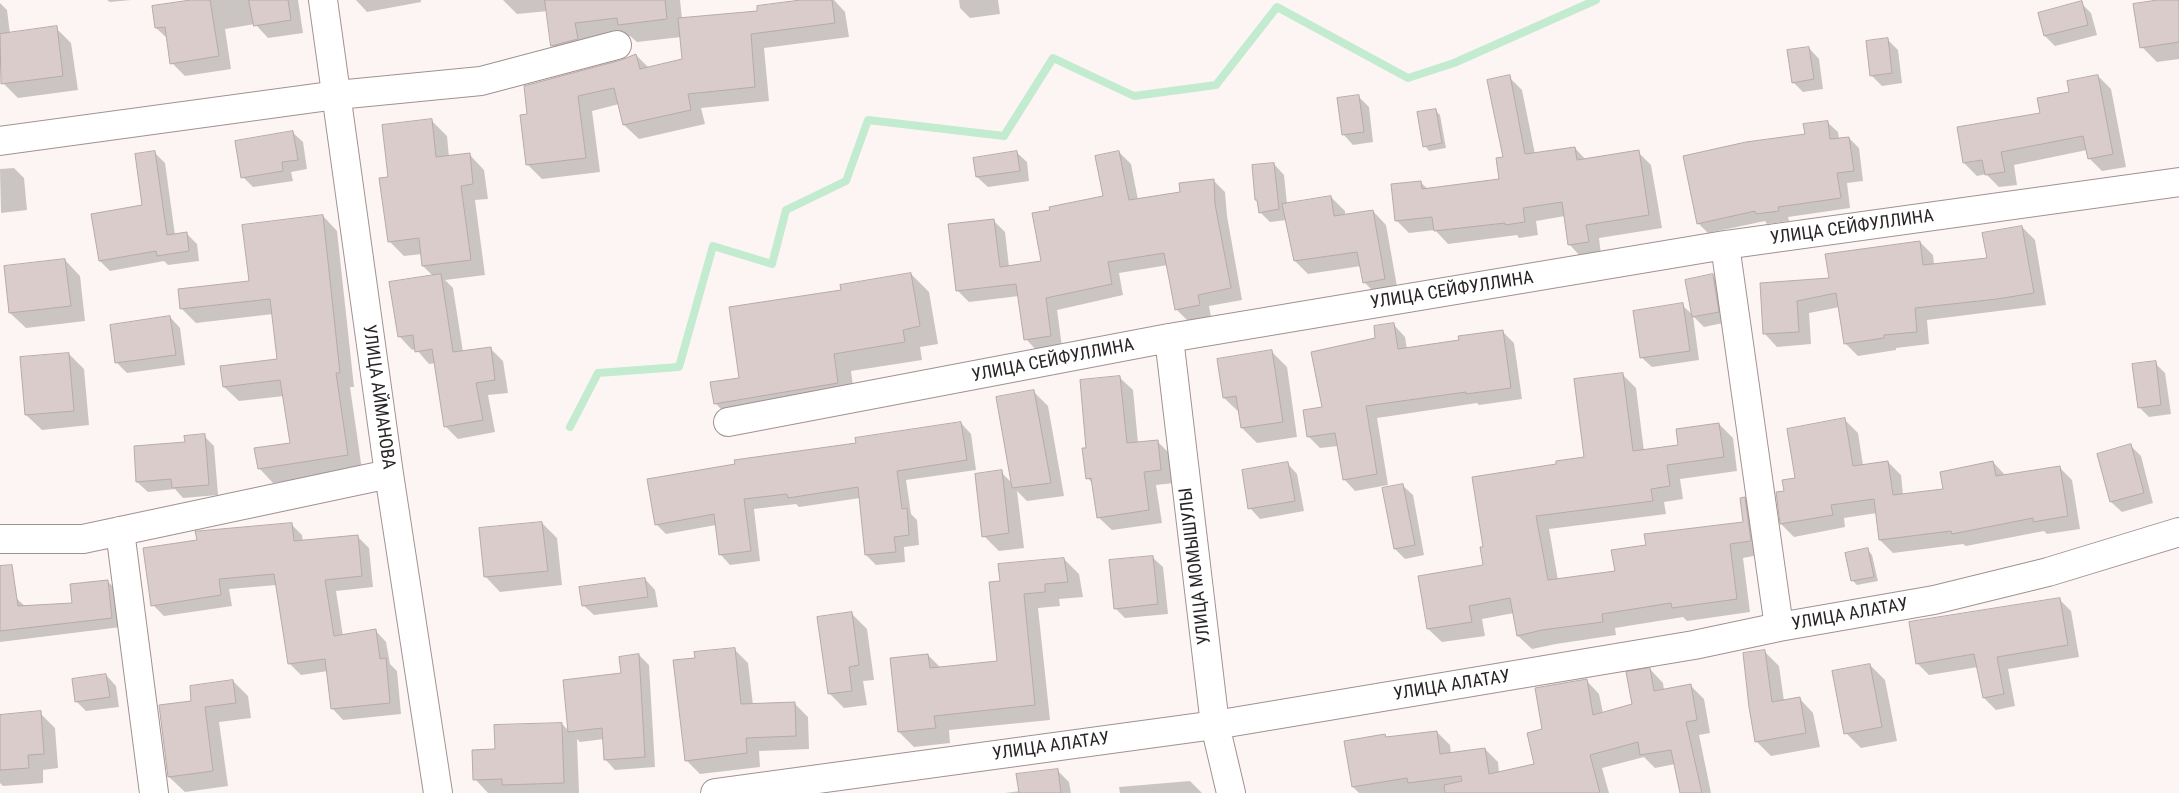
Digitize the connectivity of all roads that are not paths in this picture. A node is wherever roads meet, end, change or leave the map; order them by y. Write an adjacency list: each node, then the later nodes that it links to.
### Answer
1 (322, 0): 3 (street, УЛИЦА АЙМАНОВА)
2 (617, 45): 3 (street)
3 (336, 95): 4 (street); 9 (street, УЛИЦА АЙМАНОВА)
4 (0, 141)
5 (2179, 182): 6 (street, УЛИЦА СЕЙФУЛЛИНА)
6 (1726, 246): 7 (street, УЛИЦА СЕЙФУЛЛИНА); 13 (street)
7 (1169, 338): 8 (street, УЛИЦА СЕЙФУЛЛИНА); 14 (street, УЛИЦА МОМЫШУЛЫ)
8 (728, 422)
9 (389, 474): 10 (street); 16 (street, УЛИЦА АЙМАНОВА)
10 (120, 531): 12 (street); 15 (street)
11 (2179, 532): 13 (street, УЛИЦА АЛАТАУ)
12 (0, 539)
13 (1779, 627): 14 (street, УЛИЦА АЛАТАУ)
14 (1215, 725): 17 (street, УЛИЦА АЛАТАУ); 18 (street, УЛИЦА МОМЫШУЛЫ)
15 (154, 793)
16 (438, 793)
17 (715, 793)
18 (1231, 793)

